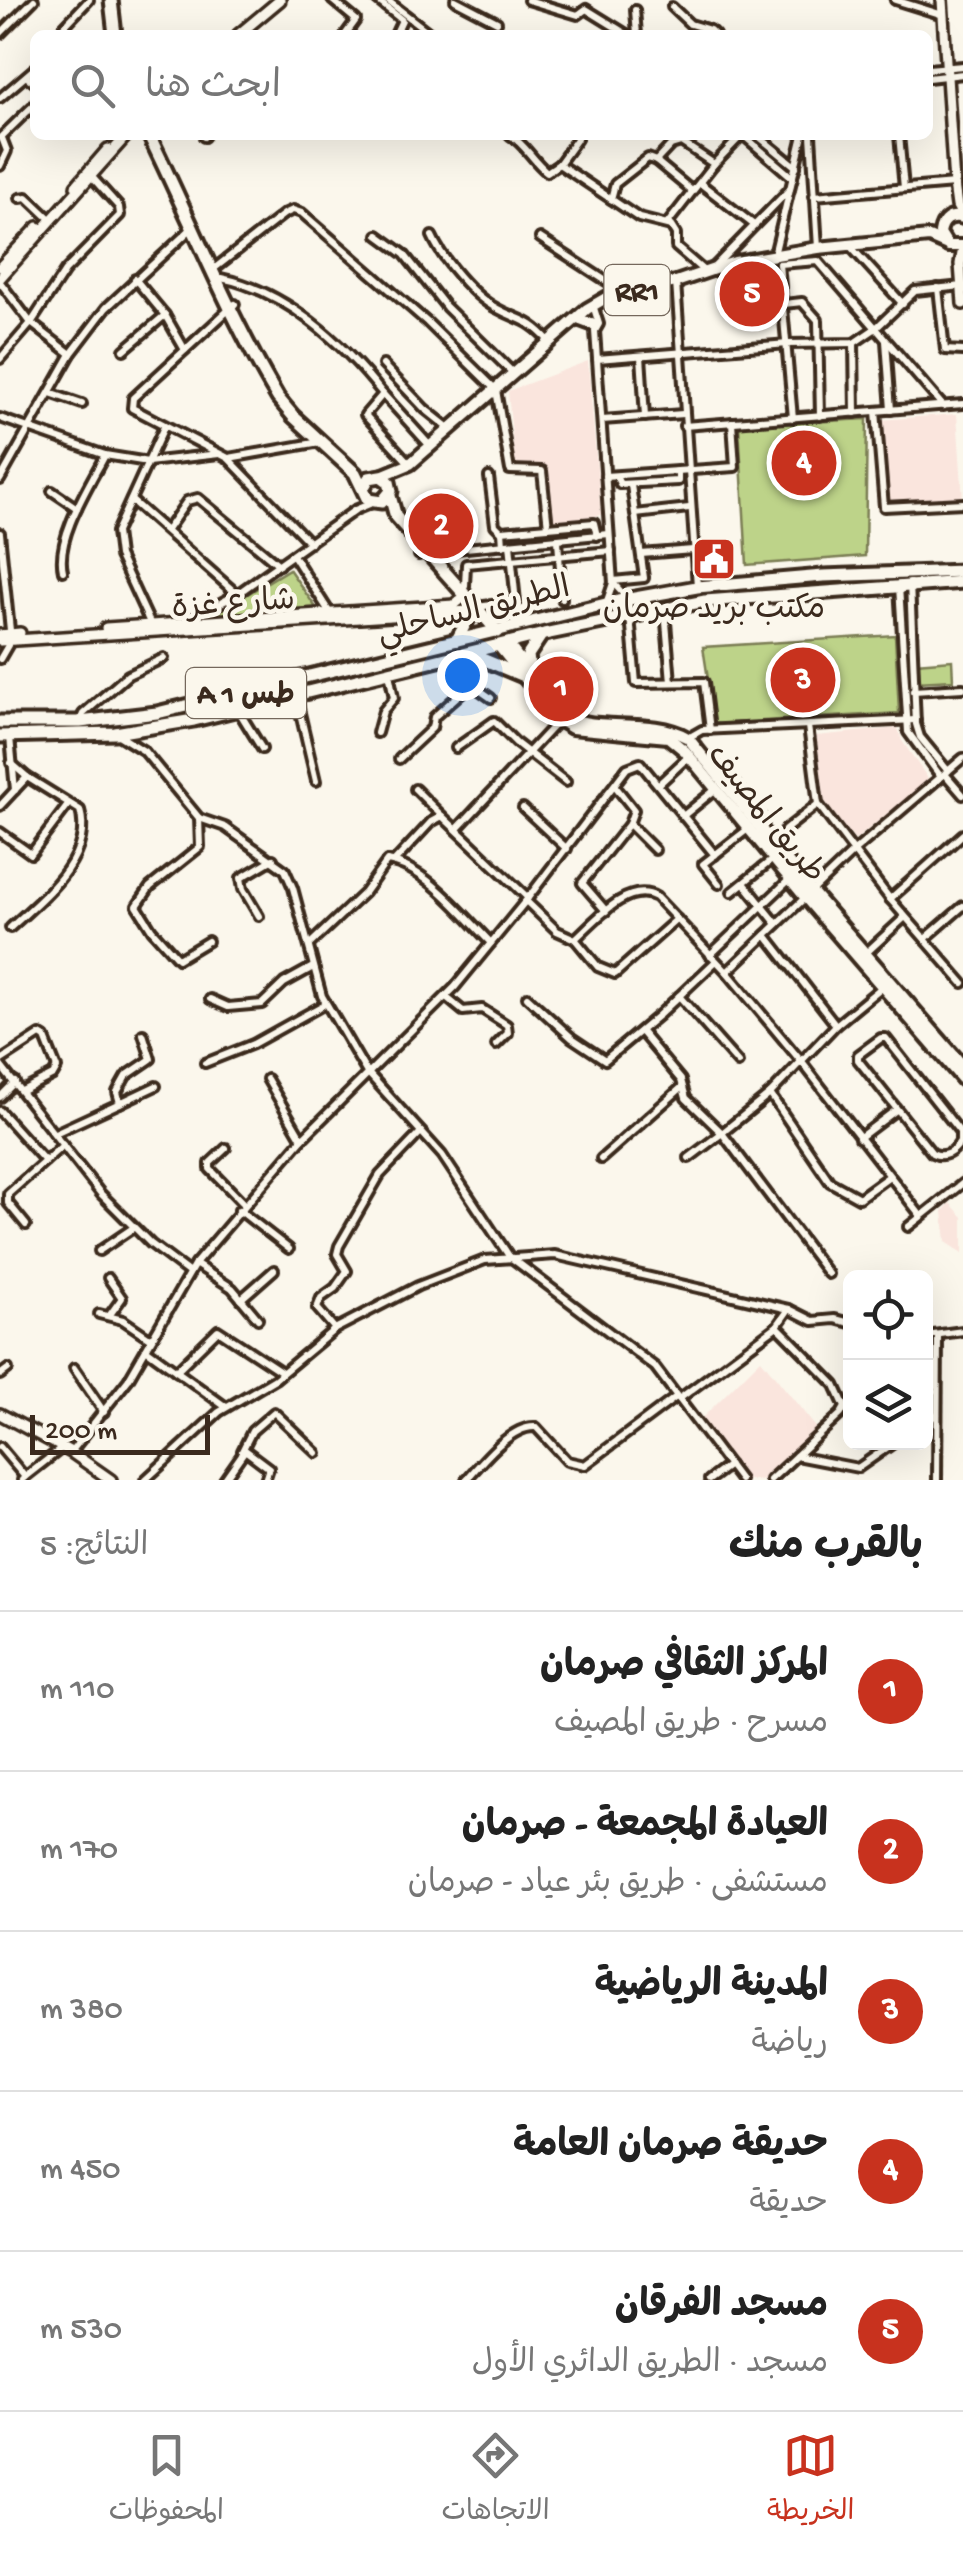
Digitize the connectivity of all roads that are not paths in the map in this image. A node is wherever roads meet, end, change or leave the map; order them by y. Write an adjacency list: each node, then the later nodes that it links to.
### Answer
1 (34, 0): 25 (street)
2 (90, 0): 16 (street)
3 (110, 0): 17 (highway)
4 (278, 0): 18 (street)
5 (332, 0): 19 (street)
6 (377, 0): 20 (street)
7 (387, 0): 21 (street)
8 (455, 0): 15 (street)
9 (528, 0): 22 (street)
10 (894, 0): 14 (street)
11 (942, 0): 14 (street)
12 (672, 7): 24 (street)
13 (635, 10): 23 (street)
14 (943, 16): 28 (street)
15 (496, 22)
16 (61, 30)
17 (114, 30)
18 (244, 30)
19 (349, 30)
20 (397, 30)
21 (426, 30)
22 (620, 30)
23 (637, 30)
24 (710, 30)
25 (0, 34)
26 (963, 66): 28 (street)
27 (933, 70): 28 (street)
28 (946, 72): 30 (street); 32 (street); 37 (street)
29 (30, 73): 31 (street)
30 (963, 74)
31 (27, 76): 33 (street); 34 (street)
32 (933, 76)
33 (30, 79)
34 (0, 98)
35 (30, 109): 38 (street)
36 (963, 126): 37 (street)
37 (949, 127): 59 (street)
38 (1, 138): 54 (street)
39 (118, 140): 67 (street)
40 (119, 140): 56 (street)
41 (154, 140): 72 (highway)
42 (155, 140): 85 (highway)
43 (518, 140): 52 (street)
44 (576, 140): 52 (street)
45 (738, 140): 53 (street)
46 (749, 140): 57 (street)
47 (763, 140): 55 (street)
48 (802, 140): 55 (street)
49 (810, 140): 63 (street)
50 (899, 140): 61 (street)
51 (656, 161): 53 (street); 62 (street); 65 (street)
52 (559, 164): 65 (street)
53 (714, 164): 58 (street)
54 (0, 166)
55 (796, 167): 57 (street)
56 (92, 177): 86 (street); 98 (street)
57 (793, 178): 60 (street)
58 (700, 183): 62 (street); 71 (street)
59 (954, 184): 61 (street); 66 (street)
60 (791, 188): 71 (street); 81 (street)
61 (904, 188): 63 (street)
62 (692, 191): 69 (street)
63 (814, 196): 80 (street)
64 (20, 198): 67 (street)
65 (611, 200): 69 (street)
66 (956, 201): 68 (street); 70 (street)
67 (48, 217): 83 (street)
68 (963, 217): 70 (main road)
69 (668, 224): 84 (street)
70 (943, 224): 76 (main road); 78 (main road)
71 (754, 225): 84 (street)
72 (191, 230): 87 (street); 95 (highway)
73 (378, 235): 114 (street)
74 (432, 236): 101 (street)
75 (540, 238): 91 (street)
76 (928, 238): 77 (main road, RR1); 78 (main road)
77 (849, 245): 80 (main road, RR1); 93 (street)
78 (947, 245): 79 (main road); 82 (street)
79 (963, 247): 82 (street)
80 (818, 248): 81 (main road, RR1)
81 (777, 258): 84 (main road, RR1); 92 (street); 99 (street)
82 (960, 264): 89 (street)
83 (0, 267)
84 (709, 270): 88 (main road, RR1)
85 (218, 273): 95 (highway); 115 (street); 117 (street)
86 (0, 280): 98 (street)
87 (136, 280): 96 (street); 109 (street)
88 (676, 282): 91 (main road, RR1); 108 (street)
89 (962, 286): 90 (street); 94 (street)
90 (938, 288): 93 (street); 107 (street)
91 (624, 293): 97 (main road, RR1)
92 (784, 304): 103 (street); 104 (street)
93 (903, 304): 99 (street)
94 (963, 304)
95 (232, 306): 106 (street); 135 (highway); 142 (highway)
96 (166, 315): 105 (street); 106 (street)
97 (593, 317): 101 (main road, RR1); 111 (street)
98 (31, 323): 109 (street); 112 (street)
99 (876, 328): 100 (street); 102 (street)
100 (886, 340): 120 (street); 121 (street)
101 (550, 342): 114 (main road, RR1)
102 (854, 343): 104 (street); 123 (street)
103 (788, 344): 104 (street); 108 (street); 128 (street)
104 (818, 344): 125 (street)
105 (124, 350)
106 (185, 350): 132 (street)
107 (963, 351)
108 (679, 353): 110 (street); 124 (street)
109 (71, 354): 116 (street)
110 (641, 356): 111 (street); 126 (street)
111 (597, 359): 129 (street)
112 (0, 360)
113 (382, 365): 134 (street)
114 (514, 374): 115 (main road, RR1)
115 (496, 390): 134 (main road, RR1); 156 (street)
116 (50, 393): 118 (street); 133 (street)
117 (383, 394): 136 (street); 140 (street)
118 (82, 404)
119 (963, 404): 120 (street)
120 (944, 406): 121 (street)
121 (892, 410): 122 (street)
122 (876, 411): 123 (street); 152 (street)
123 (855, 413): 125 (street)
124 (683, 414): 126 (street); 131 (street)
125 (820, 416): 128 (street)
126 (646, 417): 129 (street)
127 (0, 418): 133 (street)
128 (793, 418): 130 (street)
129 (602, 420): 143 (street)
130 (732, 422): 131 (street); 141 (street)
131 (684, 426): 141 (street)
132 (164, 427): 138 (street); 139 (street)
133 (27, 430): 137 (street); 146 (street)
134 (451, 430): 136 (main road, RR1)
135 (321, 442): 138 (street); 150 (highway)
136 (431, 447): 140 (main road, RR1)
137 (105, 455): 139 (street); 153 (street)
138 (224, 456): 139 (street); 163 (street)
139 (148, 462): 151 (street)
140 (406, 467): 142 (main road); 149 (main road)
141 (682, 470): 144 (street); 147 (street); 154 (street)
142 (377, 476): 149 (highway); 150 (highway)
143 (605, 476): 144 (street); 160 (street)
144 (616, 476): 147 (street)
145 (489, 477): 158 (street)
146 (0, 480)
147 (632, 485): 155 (street)
148 (52, 491): 153 (street)
149 (390, 493): 150 (highway); 167 (highway)
150 (369, 497): 163 (street); 167 (highway)
151 (131, 500): 157 (street); 189 (street)
152 (963, 503)
153 (77, 508): 173 (street)
154 (690, 508): 155 (street); 165 (street)
155 (635, 514): 168 (street)
156 (548, 527): 158 (street); 161 (street)
157 (167, 530): 172 (street); 180 (street)
158 (502, 532): 164 (street)
159 (0, 533): 193 (street)
160 (609, 534): 161 (street); 166 (street)
161 (596, 536): 162 (street)
162 (558, 540): 164 (street); 170 (street)
163 (310, 543): 169 (street)
164 (507, 545): 167 (street); 171 (street)
165 (693, 550): 168 (street); 179 (street)
166 (610, 551): 170 (street); 175 (street)
167 (422, 554): 184 (highway)
168 (641, 554): 175 (street)
169 (293, 556): 172 (street); 186 (street)
170 (559, 556): 171 (street); 181 (street)
171 (512, 560): 178 (street); 184 (street)
172 (279, 565): 180 (street)
173 (63, 570)
174 (963, 571): 179 (highway, الطريق الساحلي / A 1 طس)
175 (613, 582): 182 (street); 183 (street)
176 (963, 582): 177 (highway, الطريق الساحلي / A 1 طس)
177 (904, 584): 185 (highway, الطريق الساحلي / A 1 طس); 205 (street); 210 (street)
178 (465, 586)
179 (697, 587): 182 (highway, الطريق الساحلي / A 1 طس)
180 (237, 594): 190 (street)
181 (562, 599)
182 (628, 599): 183 (highway, الطريق الساحلي / A 1 طس)
183 (606, 604): 188 (highway, الطريق الساحلي / A 1 طس)
184 (468, 608): 186 (street, شارع غزة); 188 (highway); 190 (street, شارع غزة); 191 (highway); 194 (highway)
185 (666, 608): 187 (highway, الطريق الساحلي / A 1 طس); 202 (street)
186 (330, 613): 190 (street, شارع غزة)
187 (630, 615): 192 (highway, الطريق الساحلي / A 1 طس); 202 (street)
188 (524, 623): 191 (highway, الطريق الساحلي / A 1 طس)
189 (151, 624): 190 (street, شارع غزة); 193 (street, شارع غزة)
190 (186, 625): 193 (street, شارع غزة)
191 (492, 632): 194 (highway, الطريق الساحلي / A 1 طس); 195 (highway)
192 (544, 634): 195 (highway, الطريق الساحلي / A 1 طس); 201 (highway)
193 (5, 637): 198 (street)
194 (456, 640): 212 (highway, الطريق الساحلي / A 1 طس)
195 (502, 644): 196 (highway, الطريق الساحلي / A 1 طس); 201 (main road, طريق المصيف)
196 (468, 652): 197 (highway, الطريق الساحلي / A 1 طس); 201 (highway)
197 (447, 657): 200 (highway, الطريق الساحلي / A 1 طس); 203 (street)
198 (0, 658)
199 (164, 658): 212 (street)
200 (389, 672): 206 (highway, الطريق الساحلي / A 1 طس); 217 (street)
201 (526, 674): 209 (main road, طريق المصيف); 219 (main road, طريق المصيف)
202 (671, 682): 215 (street)
203 (471, 684): 207 (street); 225 (street)
204 (963, 688): 205 (street)
205 (913, 691): 210 (street)
206 (295, 694): 208 (highway, الطريق الساحلي / A 1 طس); 229 (street)
207 (491, 698)
208 (237, 709): 216 (highway, الطريق الساحلي / A 1 طس); 221 (street)
209 (559, 720): 222 (street); 223 (main road, طريق المصيف)
210 (912, 720): 213 (street); 227 (street)
211 (0, 722): 214 (highway, الطريق الساحلي / A 1 طس)
212 (80, 722): 214 (highway, الطريق الساحلي / A 1 طس)
213 (808, 726): 215 (street); 238 (street)
214 (49, 730): 216 (highway, الطريق الساحلي / A 1 طس); 218 (highway, الطريق الساحلي / A 1 طس)
215 (710, 730): 219 (street)
216 (115, 733): 243 (street)
217 (377, 733)
218 (5, 736): 226 (street)
219 (688, 738): 261 (main road, طريق المصيف)
220 (456, 748): 222 (street)
221 (262, 749)
222 (530, 754): 230 (street); 246 (street)
223 (689, 756): 231 (street); 234 (main road, طريق المصيف)
224 (963, 758): 227 (street)
225 (398, 759)
226 (11, 763): 228 (street); 235 (street)
227 (945, 774): 236 (street); 252 (street)
228 (27, 777): 235 (street); 237 (street)
229 (316, 781)
230 (566, 782)
231 (659, 784): 232 (street); 242 (street)
232 (615, 786): 244 (street); 250 (street)
233 (415, 789): 241 (street)
234 (716, 789): 242 (street); 245 (main road, طريق المصيف)
235 (14, 790): 239 (street)
236 (963, 794)
237 (68, 804): 248 (street); 271 (street)
238 (818, 804): 247 (street); 252 (street)
239 (0, 806)
240 (522, 808): 250 (street)
241 (442, 816): 246 (street); 256 (street)
242 (684, 816): 253 (street)
243 (199, 818): 254 (street); 275 (street)
244 (629, 824): 251 (street); 266 (street)
245 (748, 828): 253 (street); 255 (main road, طريق المصيف)
246 (457, 830): 263 (street)
247 (785, 830)
248 (0, 832)
249 (963, 834): 262 (street)
250 (566, 849): 263 (street)
251 (655, 850)
252 (853, 852): 261 (street); 262 (street)
253 (715, 855): 259 (street)
254 (273, 859): 267 (street); 277 (street)
255 (773, 859): 257 (main road, طريق المصيف); 258 (street)
256 (394, 862): 276 (street); 277 (street)
257 (790, 879): 261 (main road, طريق المصيف); 264 (street)
258 (744, 883): 260 (street); 264 (street)
259 (719, 884)
260 (732, 892)
261 (808, 894): 270 (street); 278 (main road, طريق المصيف); 284 (main road, طريق المصيف)
262 (890, 899): 268 (street)
263 (527, 900): 273 (street); 276 (street)
264 (762, 906): 270 (street); 279 (street)
265 (963, 906): 274 (street)
266 (606, 912): 269 (street); 273 (street)
267 (259, 916)
268 (905, 917): 274 (street); 278 (street)
269 (677, 919): 273 (street); 279 (street)
270 (777, 924): 272 (street)
271 (10, 928)
272 (766, 935): 281 (street); 290 (street)
273 (575, 939)
274 (925, 939): 282 (street)
275 (208, 942)
276 (491, 943): 286 (street)
277 (308, 945): 280 (street)
278 (866, 953): 298 (main road, طريق المصيف)
279 (713, 958): 281 (street); 285 (street)
280 (314, 967): 288 (street); 289 (street)
281 (727, 972): 294 (street)
282 (960, 972): 283 (street)
283 (963, 983)
284 (882, 987): 290 (street); 301 (main road, طريق المصيف)
285 (679, 996): 291 (street); 297 (street)
286 (446, 997): 293 (street); 299 (street)
287 (527, 997): 291 (street)
288 (210, 1000)
289 (326, 1004): 296 (street); 299 (street)
290 (836, 1025): 294 (street)
291 (640, 1031): 304 (street)
292 (143, 1034): 308 (street)
293 (496, 1045)
294 (800, 1061): 306 (street); 314 (street)
295 (0, 1063): 302 (street); 305 (street)
296 (205, 1063)
297 (738, 1063)
298 (963, 1066)
299 (368, 1073): 311 (street); 315 (street)
300 (267, 1079): 315 (street)
301 (963, 1080)
302 (15, 1082): 305 (street); 307 (street)
303 (156, 1086): 308 (street)
304 (681, 1088): 313 (street); 319 (street)
305 (22, 1091): 312 (street)
306 (770, 1094): 313 (street); 321 (street)
307 (0, 1097)
308 (120, 1102): 312 (street)
309 (896, 1110): 309 (street); 314 (street)
310 (0, 1111): 320 (street)
311 (421, 1132): 330 (street); 343 (street)
312 (54, 1133): 316 (street)
313 (722, 1133): 318 (street); 334 (street)
314 (859, 1138): 321 (street)
315 (302, 1139): 323 (street)
316 (62, 1145): 320 (street); 327 (street)
317 (226, 1148): 323 (street)
318 (690, 1158)
319 (601, 1159)
320 (45, 1161): 325 (street)
321 (888, 1177): 324 (street)
322 (963, 1183): 324 (street)
323 (241, 1207): 328 (street); 331 (street)
324 (921, 1216): 326 (street)
325 (26, 1226)
326 (908, 1226)
327 (134, 1228): 329 (street); 333 (street)
328 (289, 1250)
329 (99, 1251)
330 (509, 1256): 337 (street); 343 (street); 354 (street)
331 (195, 1264): 333 (street); 336 (street)
332 (274, 1270): 336 (street)
333 (188, 1272): 347 (street)
334 (828, 1274)
335 (108, 1278): 339 (street)
336 (241, 1299): 340 (street)
337 (789, 1309): 341 (street); 342 (street)
338 (99, 1314): 339 (street)
339 (109, 1316): 347 (street)
340 (258, 1320)
341 (843, 1321)
342 (777, 1326): 354 (street); 365 (street)
343 (335, 1329): 352 (street)
344 (963, 1331): 346 (street)
345 (933, 1336): 346 (street)
346 (938, 1336): 357 (street)
347 (152, 1339): 348 (street)
348 (146, 1349): 351 (street); 356 (street)
349 (74, 1368): 356 (street)
350 (8, 1369): 353 (street)
351 (176, 1371): 352 (street); 355 (street)
352 (282, 1372): 355 (street)
353 (0, 1376)
354 (677, 1398): 366 (street); 372 (street)
355 (226, 1408): 369 (street)
356 (104, 1412): 361 (street)
357 (938, 1413): 359 (street); 376 (street)
358 (0, 1414): 361 (street)
359 (933, 1417)
360 (0, 1446): 367 (street)
361 (67, 1450): 367 (street); 368 (street)
362 (884, 1450): 365 (street)
363 (242, 1451): 364 (street); 370 (street); 371 (street)
364 (318, 1453)
365 (796, 1456): 375 (street)
366 (728, 1465): 373 (street); 374 (street)
367 (24, 1478)
368 (108, 1479)
369 (145, 1480)
370 (224, 1480)
371 (265, 1480)
372 (466, 1480)
373 (708, 1480)
374 (740, 1480)
375 (770, 1480)
376 (937, 1480)

